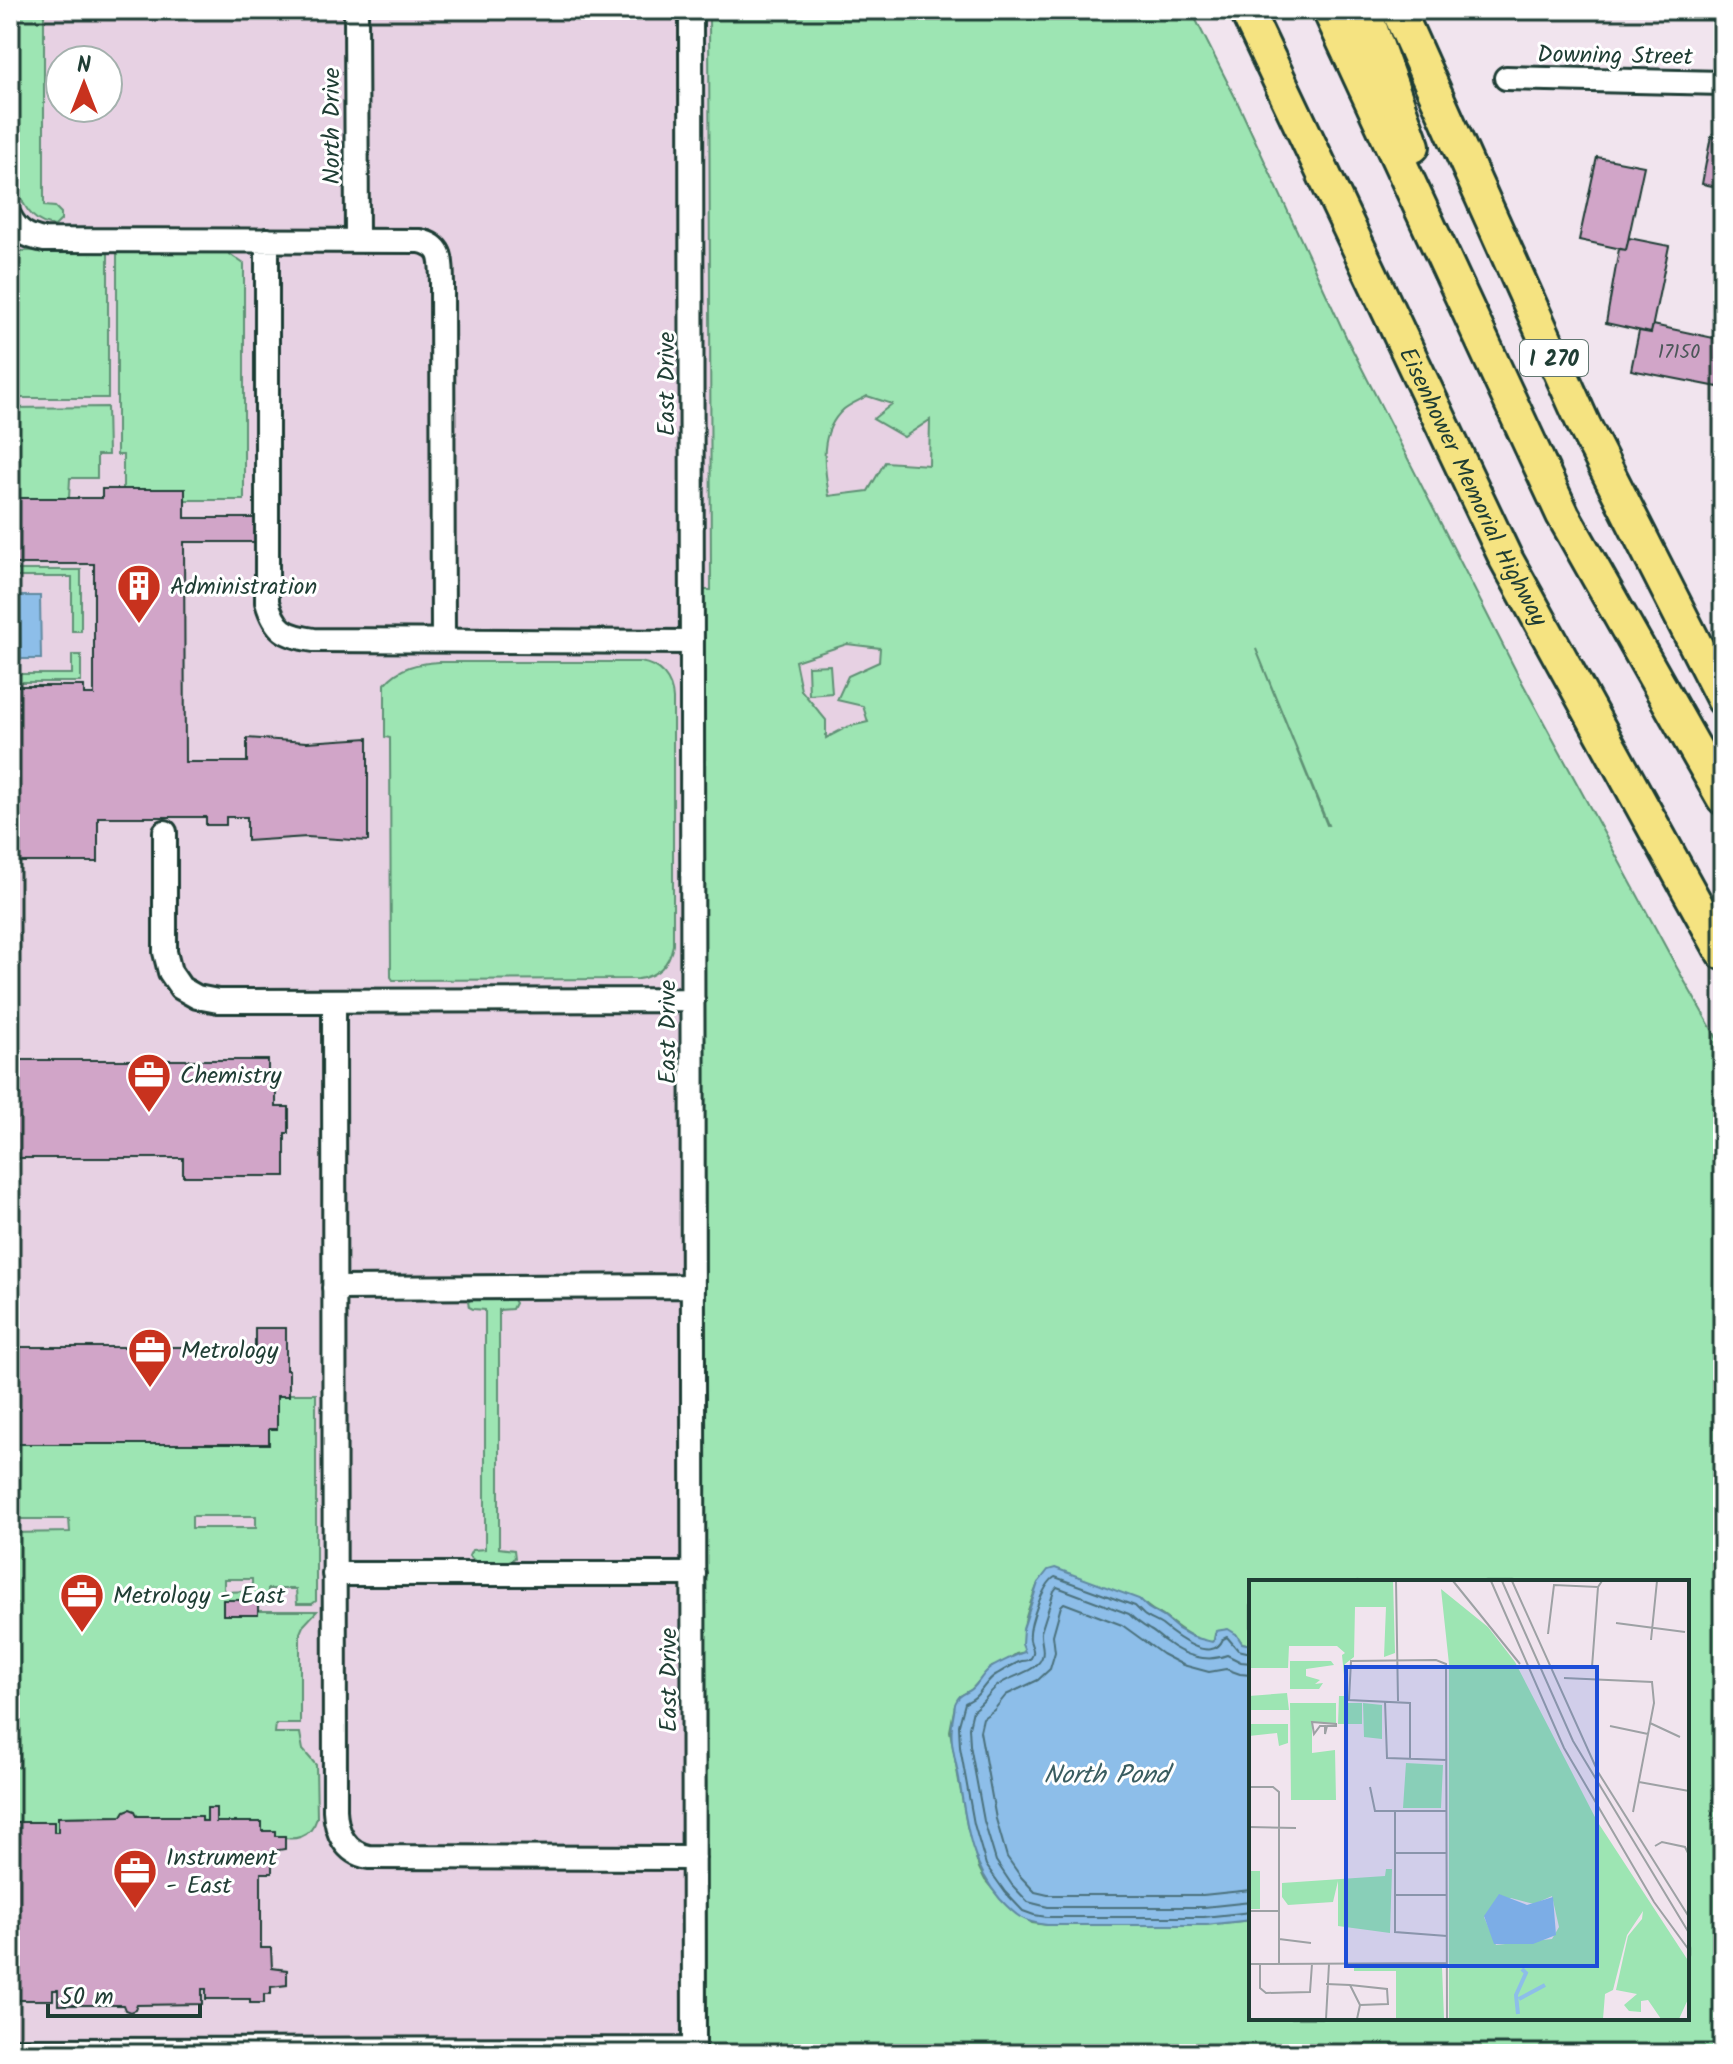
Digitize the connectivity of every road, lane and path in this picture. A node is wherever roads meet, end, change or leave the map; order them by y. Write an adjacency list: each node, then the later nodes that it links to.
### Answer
1 (356, 10): 13 (street, North Drive)
2 (691, 10): 16 (street, East Drive)
3 (1221, 10): 10 (highway)
4 (1246, 10): 10 (highway, Eisenhower Memorial Highway)
5 (1329, 10): 14 (highway, I 270)
6 (1364, 10): 14 (highway)
7 (1398, 10): 17 (highway, I 270)
8 (1506, 78): 9 (street, Downing Street)
9 (1723, 83)
10 (1299, 124): 20 (highway, Eisenhower Memorial Highway)
11 (10, 217): 12 (street)
12 (267, 240): 13 (street); 15 (street)
13 (357, 241): 15 (street)
14 (1480, 333): 18 (highway, I 270)
15 (443, 640): 16 (street)
16 (692, 642): 21 (street, East Drive)
17 (1723, 699)
18 (1723, 798)
19 (165, 832): 22 (street)
20 (1723, 953)
21 (693, 1000): 22 (street); 23 (street, East Drive)
22 (334, 1001): 24 (street)
23 (693, 1286): 24 (street); 26 (street, East Drive)
24 (334, 1288): 25 (street)
25 (334, 1574): 26 (street); 27 (street)
26 (694, 1574): 27 (street, East Drive)
27 (694, 1858): 29 (street, East Drive)
28 (10, 2050): 29 (street)
29 (694, 2052)

